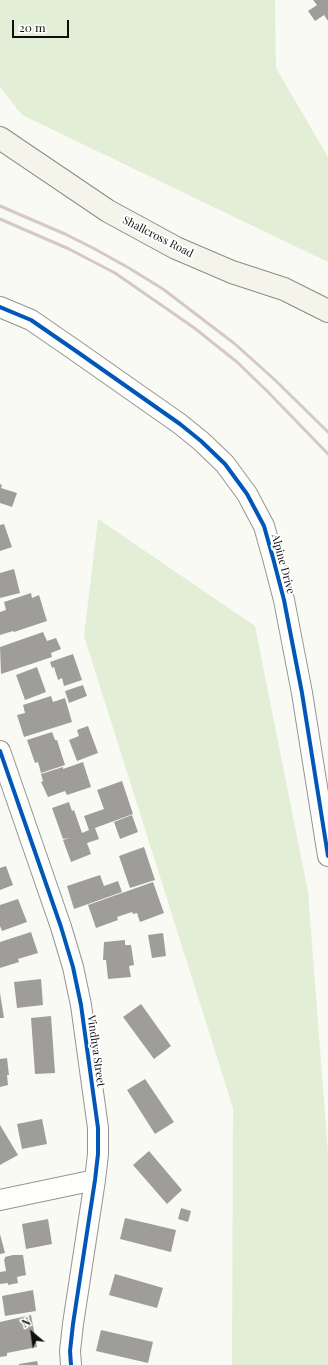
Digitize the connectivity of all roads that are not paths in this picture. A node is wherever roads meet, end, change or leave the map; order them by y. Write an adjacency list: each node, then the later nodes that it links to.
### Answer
1 (0, 138): 3 (street, Shallcross Road)
2 (0, 307): 5 (street, Alpine Drive)
3 (328, 311)
4 (0, 751): 6 (street, Vindhya Street)
5 (328, 856)
6 (95, 1180): 7 (street); 8 (street, Vindhya Street)
7 (0, 1200)
8 (71, 1365)

